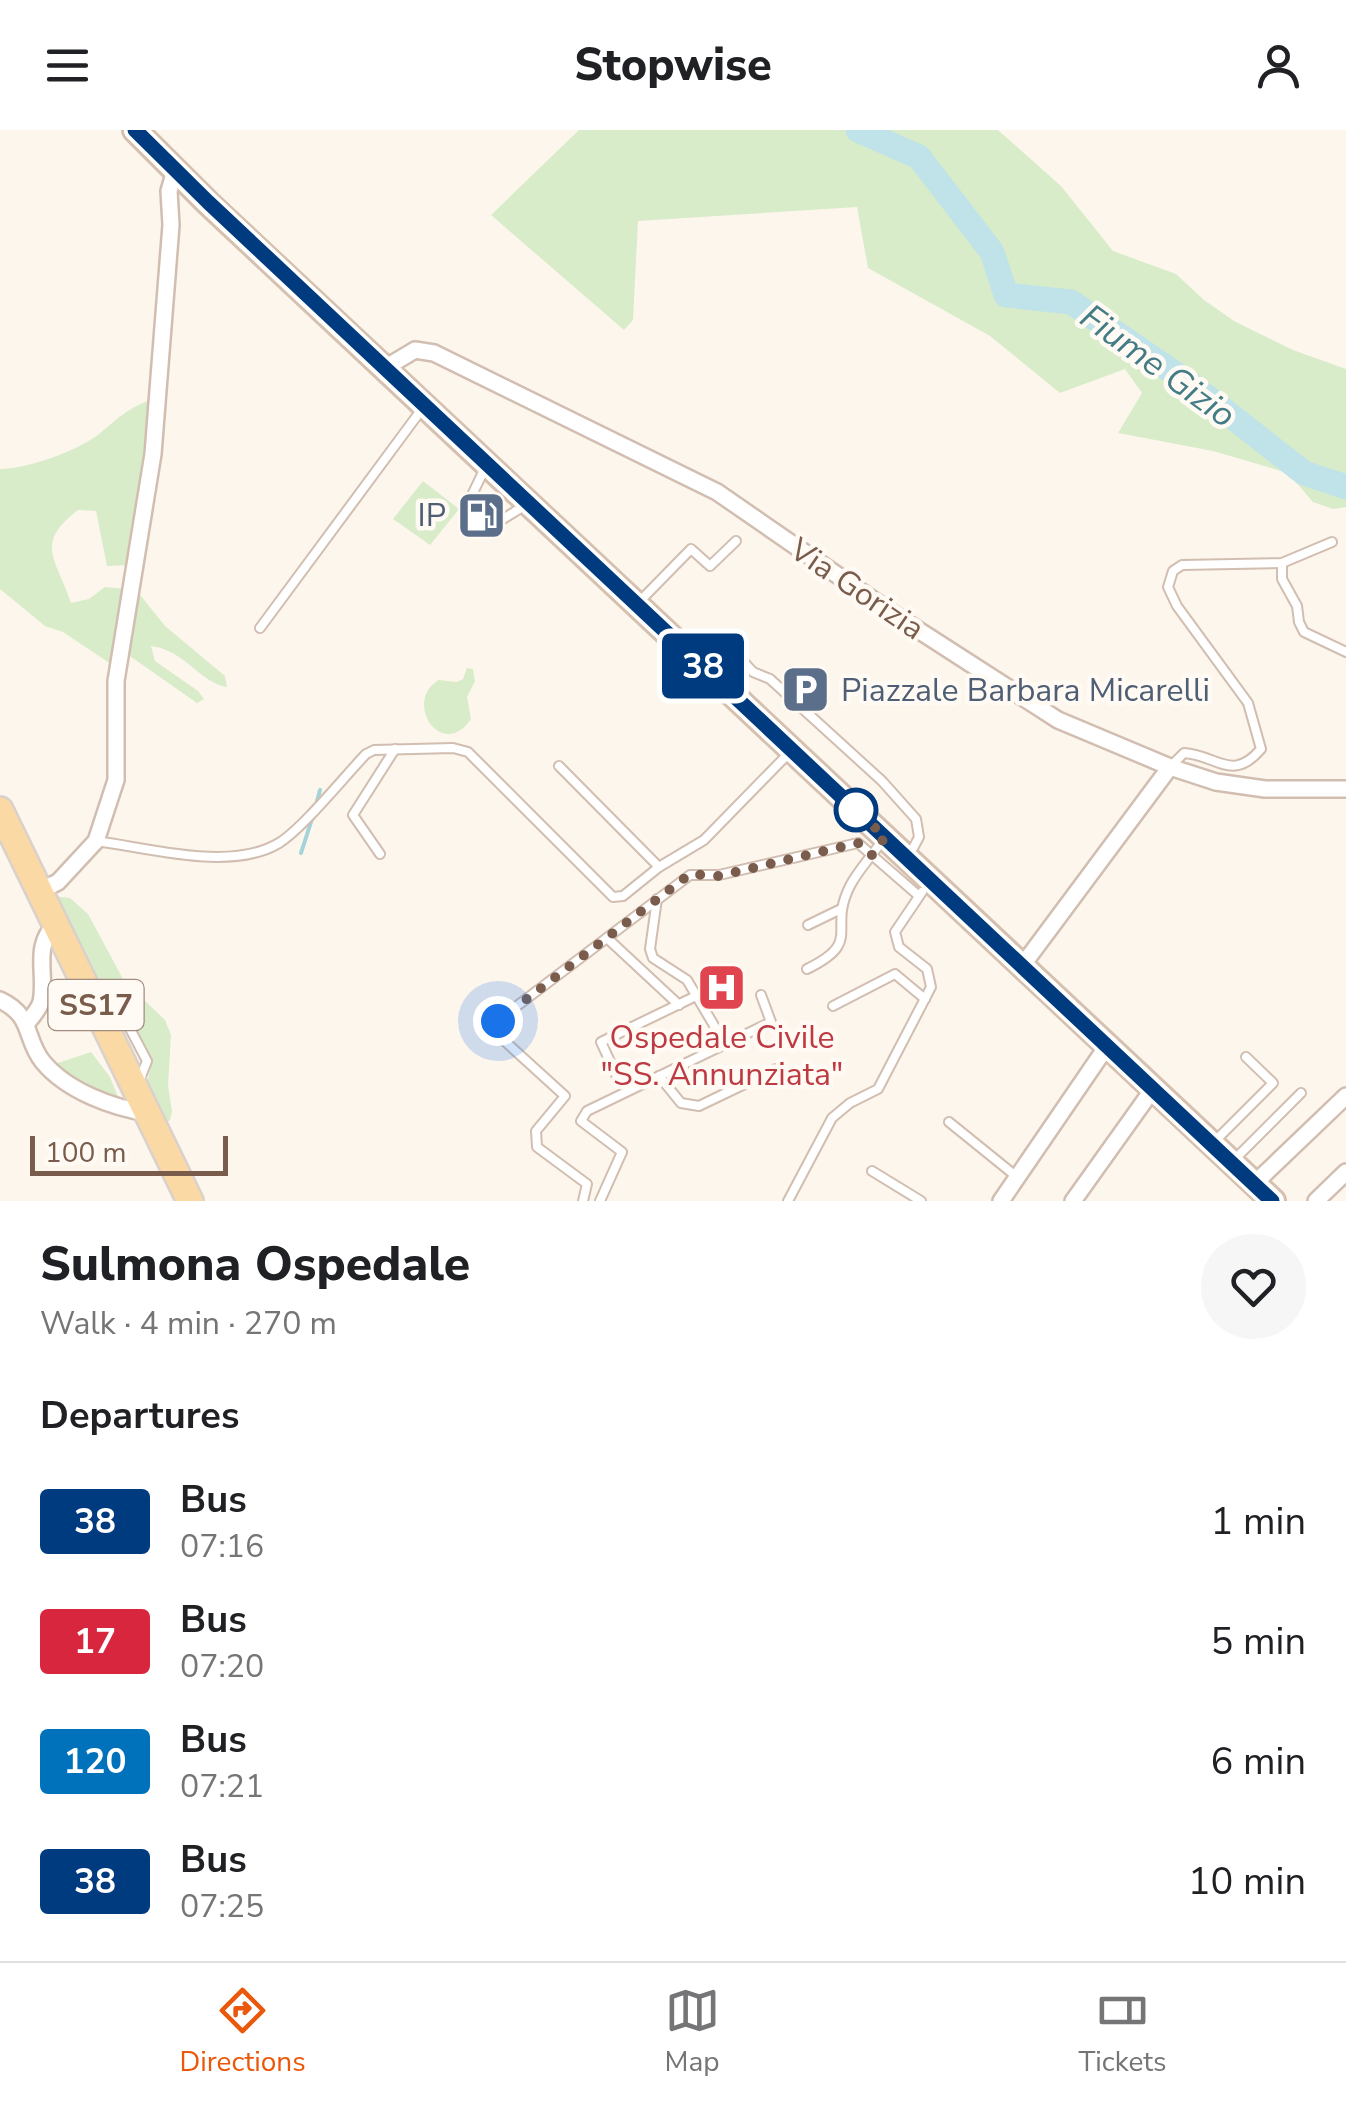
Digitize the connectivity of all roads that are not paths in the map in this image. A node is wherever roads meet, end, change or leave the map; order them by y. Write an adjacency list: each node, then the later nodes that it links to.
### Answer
1 (135, 130): 2 (main road)
2 (174, 170): 3 (main road); 20 (street)
3 (385, 368): 4 (main road); 17 (street, Via Gorizia)
4 (425, 405): 5 (main road); 11 (lane)
5 (488, 465): 6 (main road); 6 (lane)
6 (528, 502): 10 (main road)
7 (736, 541): 10 (lane)
8 (1332, 542): 9 (lane)
9 (1282, 563): 12 (lane); 17 (lane)
10 (637, 604): 13 (main road)
11 (260, 628)
12 (1346, 652)
13 (718, 680): 15 (main road); 23 (lane)
14 (395, 750): 20 (lane); 22 (lane); 24 (lane)
15 (792, 750): 21 (main road); 24 (lane)
16 (559, 766): 24 (lane)
17 (1170, 767): 18 (street, Via Gorizia); 32 (street)
18 (1346, 790)
19 (0, 810): 26 (main road, SS17)
20 (96, 841): 26 (street)
21 (878, 846): 23 (main road); 25 (lane); 27 (lane); 28 (lane)
22 (380, 854)
23 (908, 859): 25 (main road)
24 (658, 867)
25 (924, 888): 32 (main road); 36 (lane)
26 (40, 891): 29 (main road, SS17)
27 (657, 898): 31 (lane); 35 (lane)
28 (841, 909): 30 (lane); 33 (lane)
29 (56, 924): 40 (street); 50 (main road, SS17)
30 (808, 924)
31 (607, 938): 38 (lane); 60 (lane)
32 (1022, 966): 42 (main road)
33 (807, 969)
34 (761, 995): 41 (lane)
35 (696, 996): 38 (lane); 41 (lane)
36 (925, 998): 39 (lane); 61 (lane)
37 (0, 1000): 40 (street)
38 (679, 1004): 46 (lane)
39 (834, 1006)
40 (27, 1023): 50 (street)
41 (724, 1044): 45 (lane)
42 (1107, 1046): 47 (main road); 56 (street)
43 (1246, 1057): 52 (lane)
44 (776, 1069): 45 (lane)
45 (660, 1076): 58 (lane)
46 (619, 1082)
47 (1153, 1089): 52 (main road); 64 (street)
48 (1301, 1093): 53 (lane)
49 (1346, 1096): 57 (street)
50 (148, 1112): 59 (main road, SS17)
51 (949, 1122): 56 (lane)
52 (1212, 1144): 53 (main road)
53 (1232, 1162): 57 (main road)
54 (872, 1171): 62 (lane)
55 (1346, 1172): 66 (street)
56 (1018, 1177): 63 (street)
57 (1254, 1184): 65 (main road)
58 (604, 1199)
59 (190, 1201)
60 (582, 1201)
61 (788, 1201)
62 (921, 1201)
63 (1001, 1201)
64 (1073, 1201)
65 (1272, 1201)
66 (1316, 1201)

